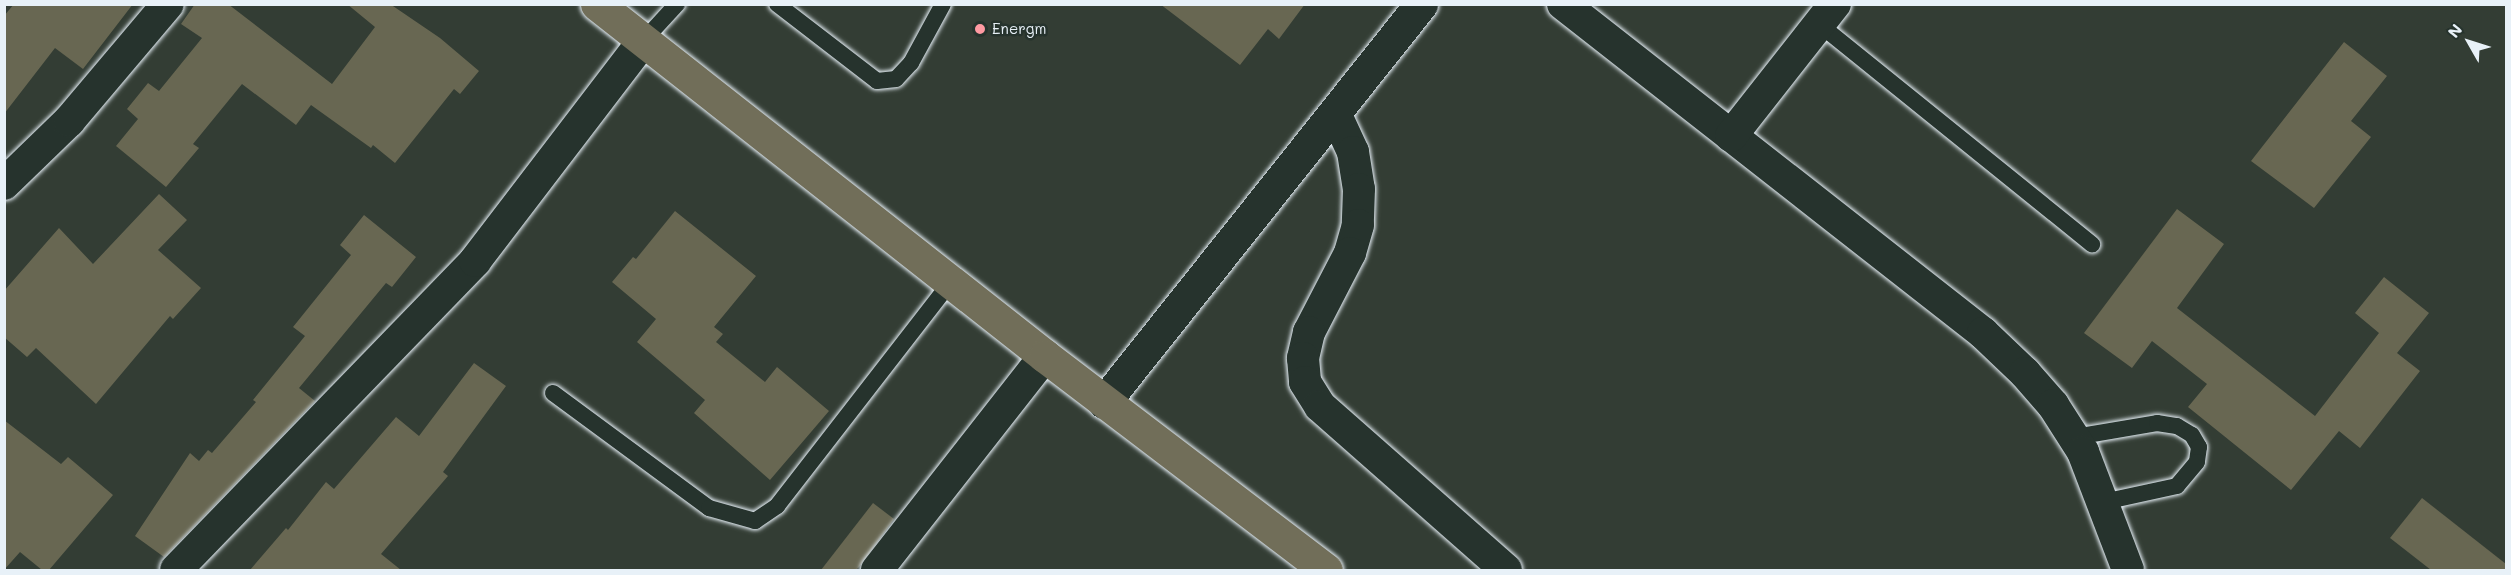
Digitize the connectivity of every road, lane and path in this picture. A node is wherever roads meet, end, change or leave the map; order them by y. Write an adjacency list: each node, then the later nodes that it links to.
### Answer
1 (168, 4): 12 (street)
2 (597, 4): 9 (highway)
3 (676, 4): 9 (lane)
4 (777, 4): 5 (lane)
5 (943, 4)
6 (1421, 4): 10 (street)
7 (1563, 4): 11 (street)
8 (1827, 14): 11 (street); 13 (lane)
9 (644, 40): 14 (highway); 20 (street)
10 (1335, 112): 17 (street); 23 (street)
11 (1731, 136): 18 (street)
12 (4, 184)
13 (2092, 244)
14 (951, 282): 15 (highway); 16 (lane)
15 (1045, 356): 17 (highway); 21 (street)
16 (553, 393)
17 (1104, 402): 22 (highway)
18 (2074, 436): 19 (street); 19 (lane)
19 (2103, 502): 24 (street)
20 (176, 570)
21 (877, 570)
22 (1326, 570)
23 (1506, 570)
24 (2128, 570)

